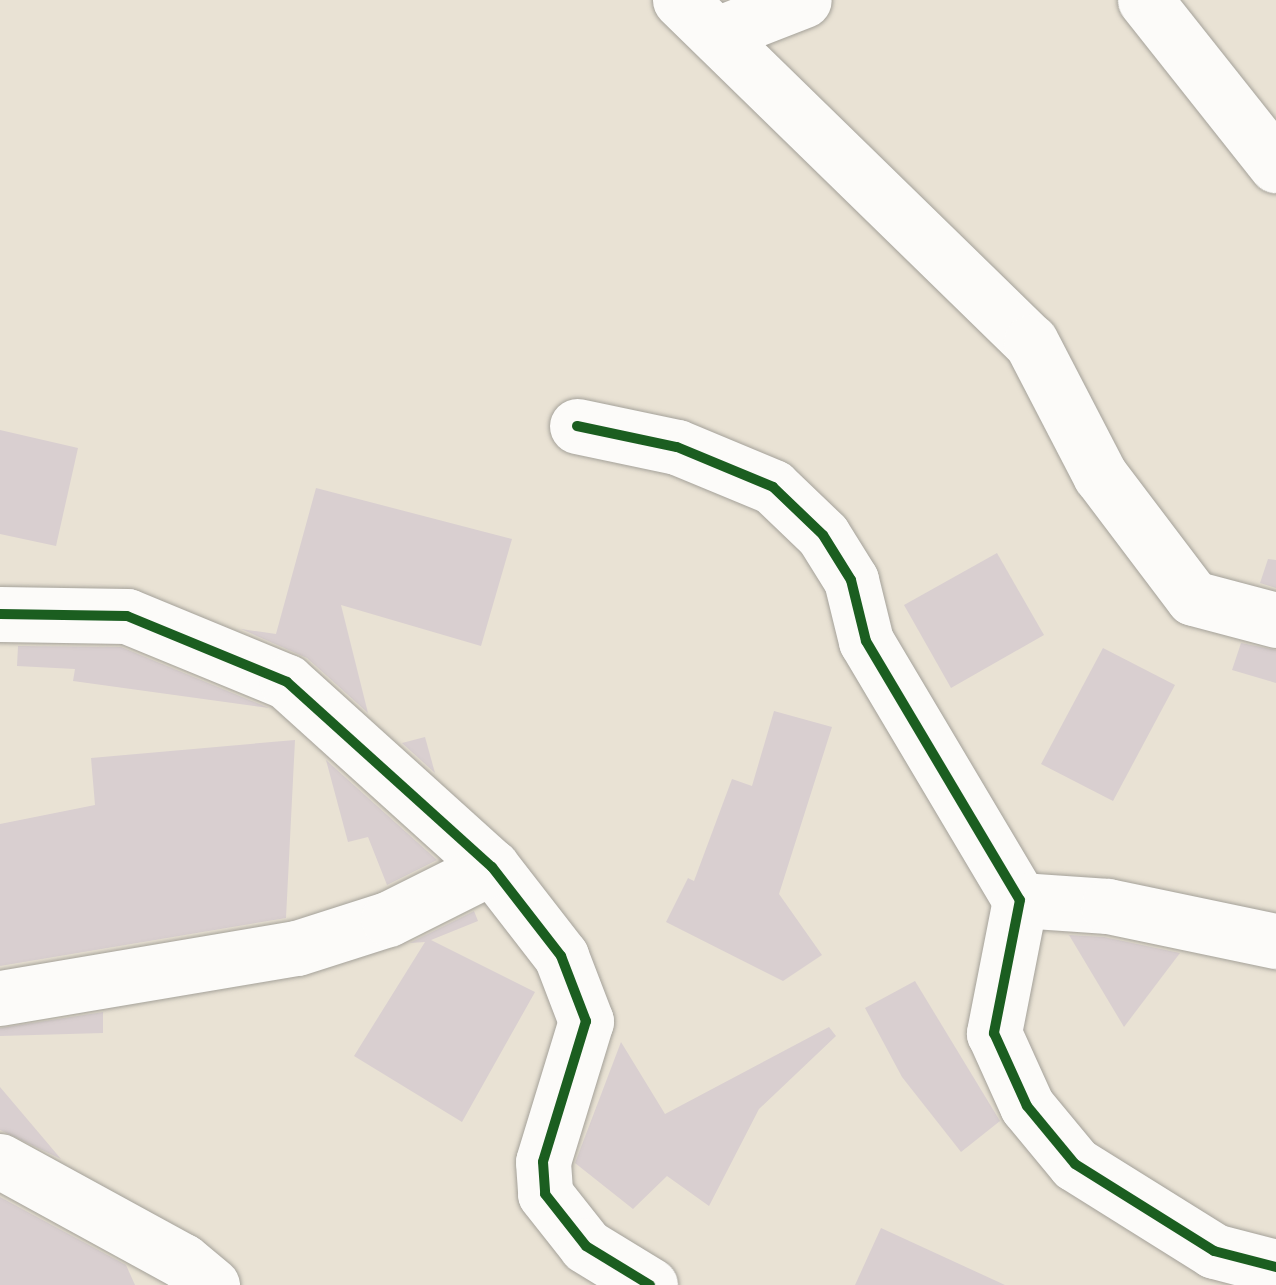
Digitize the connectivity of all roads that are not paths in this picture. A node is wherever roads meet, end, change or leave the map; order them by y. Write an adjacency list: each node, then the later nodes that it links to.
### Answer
1 (804, 0): 3 (street)
2 (1144, 0): 4 (street)
3 (698, 17): 7 (street)
4 (1276, 165)
5 (578, 426): 9 (street)
6 (0, 614): 8 (street)
7 (1276, 620)
8 (492, 867): 11 (street); 15 (street)
9 (1020, 900): 10 (street); 13 (street)
10 (1276, 942)
11 (0, 998)
12 (0, 1161): 14 (street)
13 (1276, 1268)
14 (212, 1285)
15 (650, 1285)

